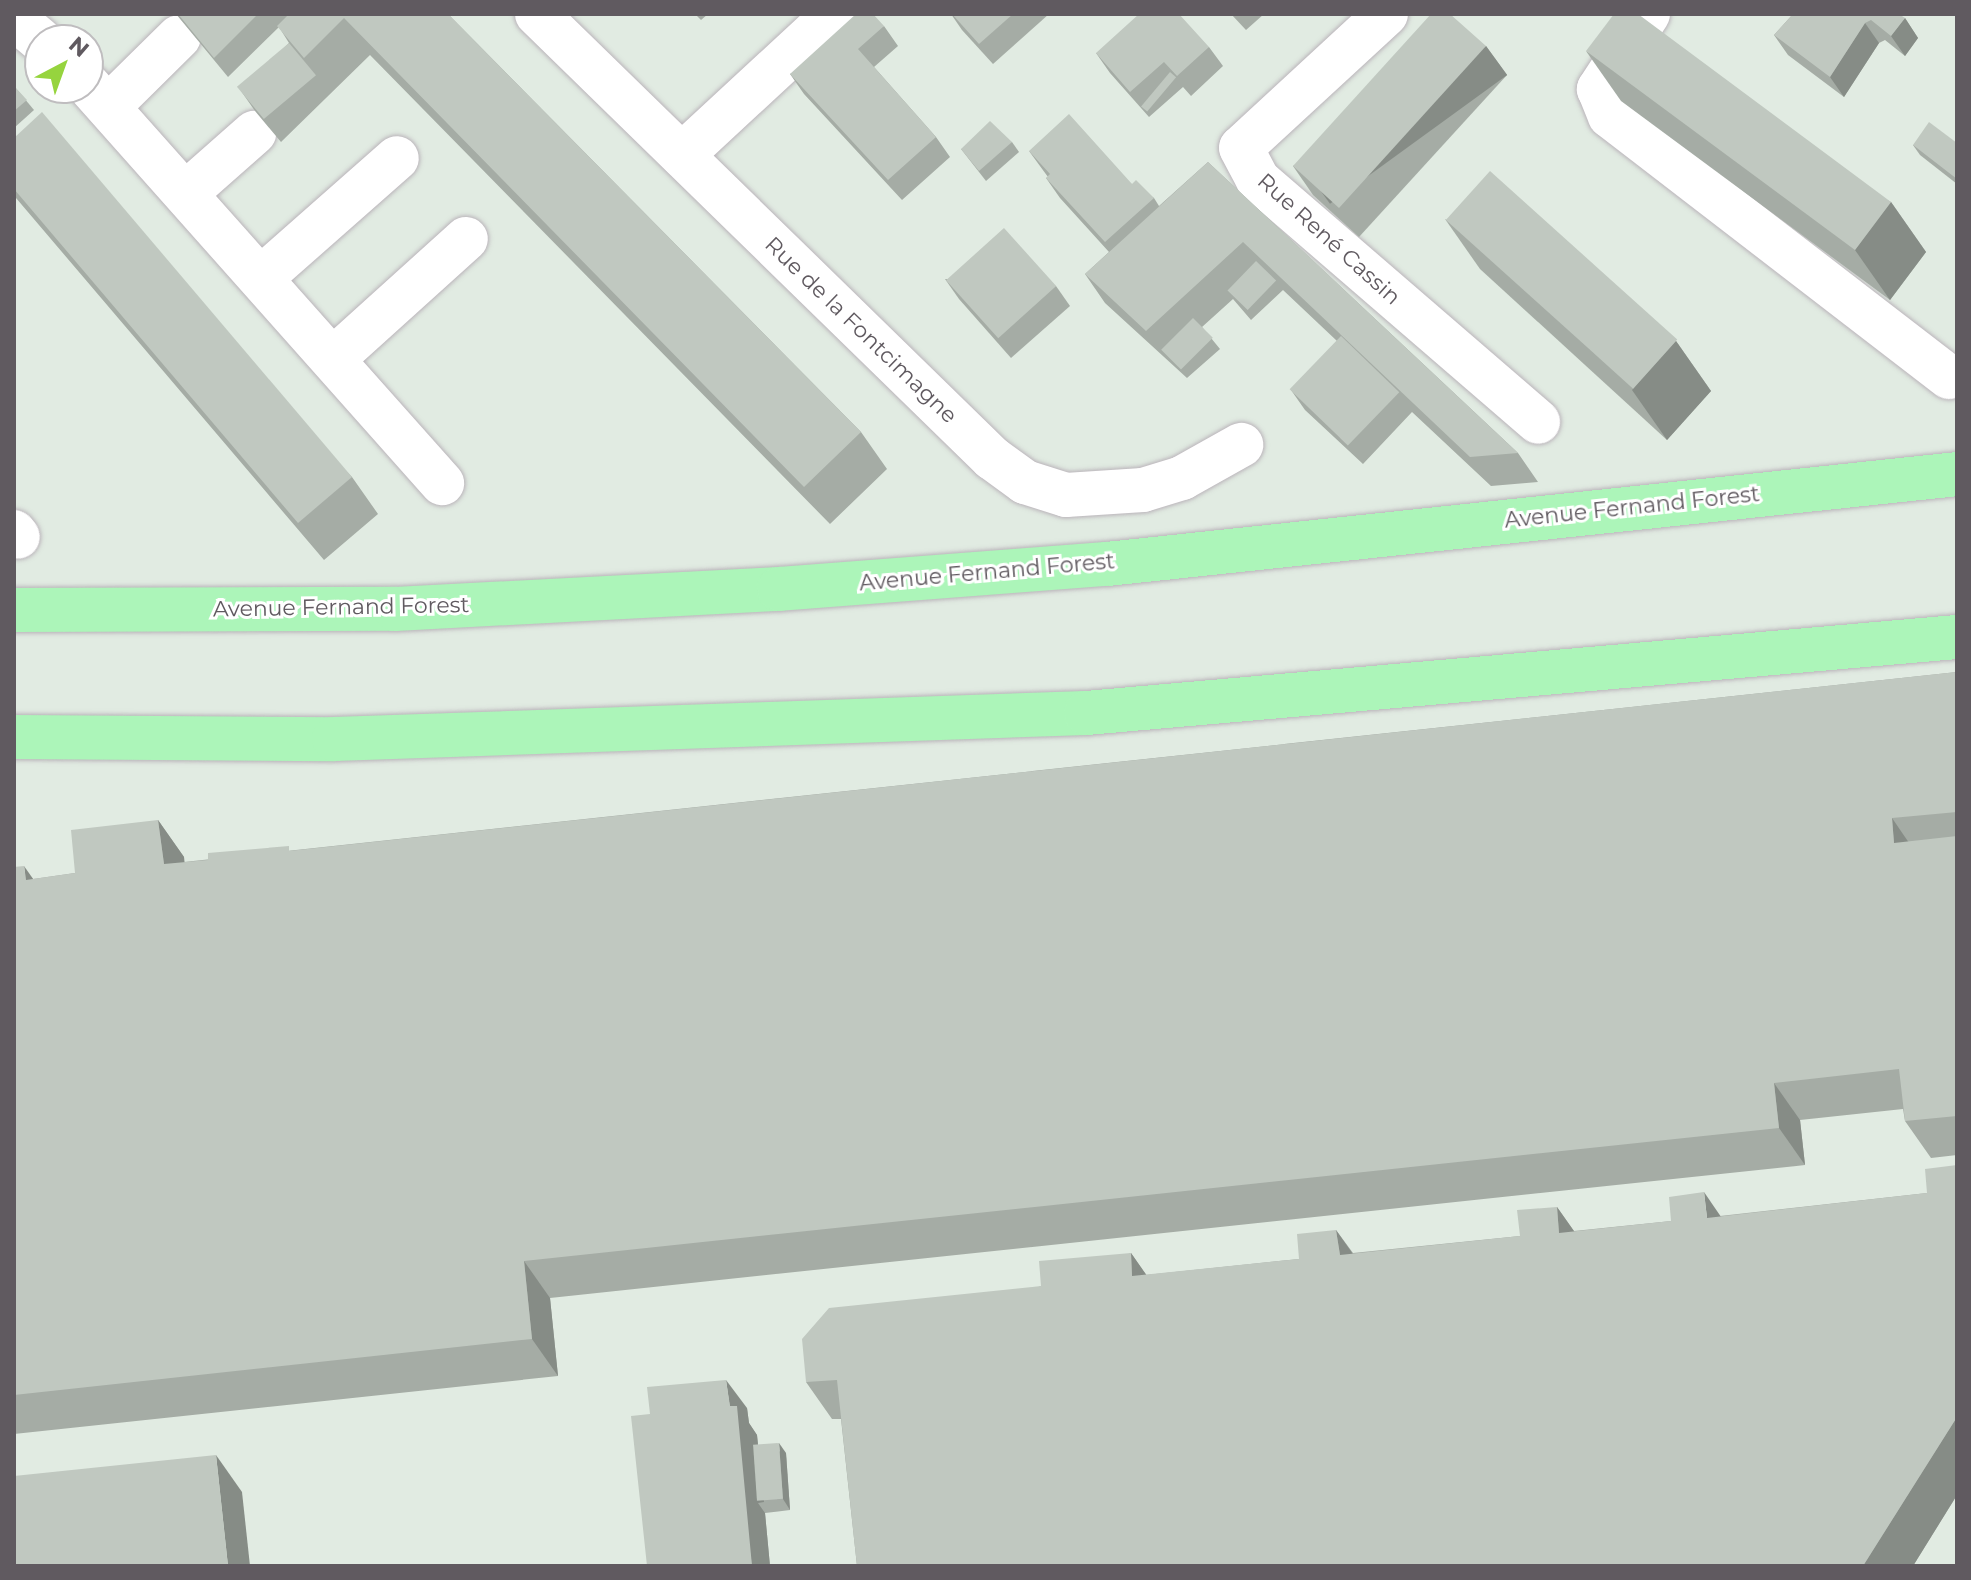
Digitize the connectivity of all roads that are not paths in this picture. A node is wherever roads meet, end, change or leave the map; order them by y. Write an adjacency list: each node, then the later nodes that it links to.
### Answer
1 (537, 14): 9 (street, Rue de la Fontcimagne)
2 (834, 14): 9 (street)
3 (1386, 14): 16 (street, Rue René Cassin)
4 (1648, 14): 15 (street)
5 (179, 37): 6 (street)
6 (104, 91)
7 (104, 101): 11 (street)
8 (254, 133): 11 (street)
9 (682, 155): 17 (street, Rue de la Fontcimagne)
10 (397, 158): 13 (street)
11 (186, 193): 13 (street)
12 (466, 239): 14 (street)
13 (261, 278): 14 (street)
14 (333, 359): 19 (street)
15 (1949, 377)
16 (1538, 422)
17 (1241, 445)
18 (1957, 474): 20 (main road, Avenue Fernand Forest)
19 (442, 483)
20 (14, 610)
21 (1957, 637): 22 (main road)
22 (14, 737)

